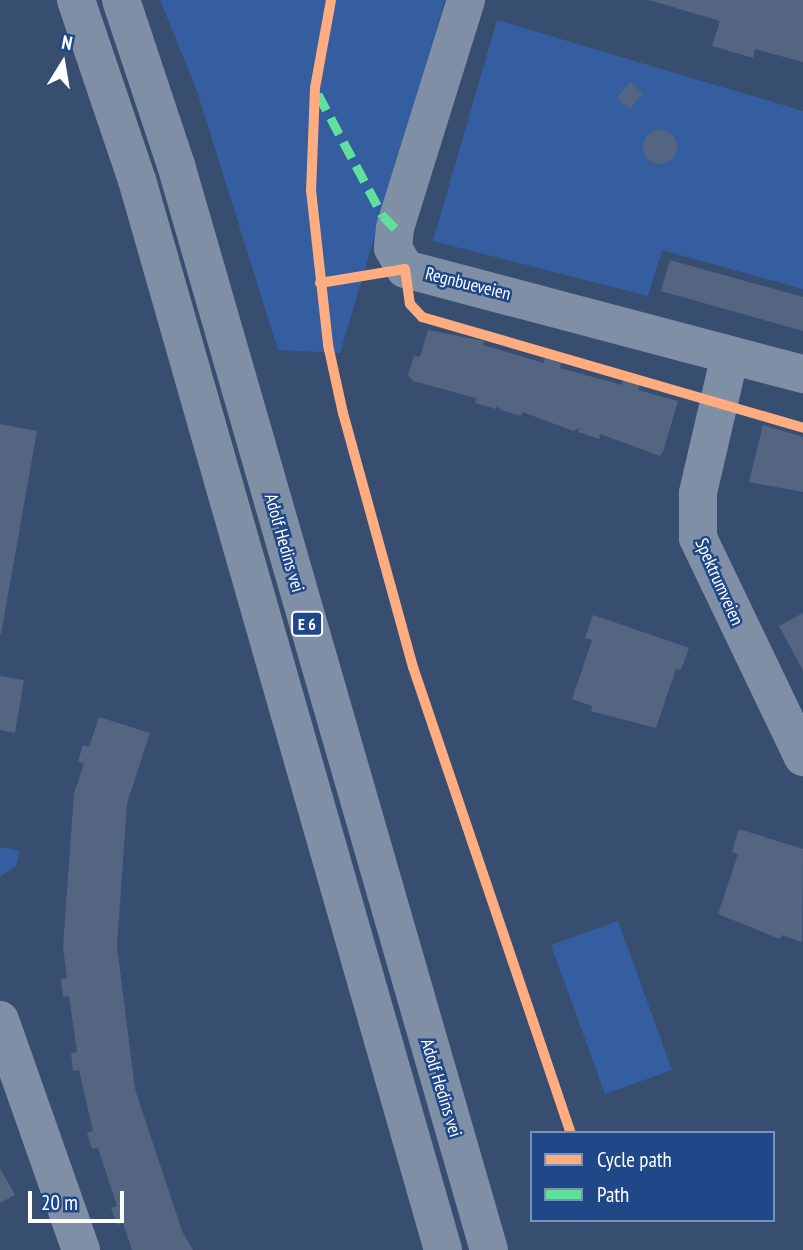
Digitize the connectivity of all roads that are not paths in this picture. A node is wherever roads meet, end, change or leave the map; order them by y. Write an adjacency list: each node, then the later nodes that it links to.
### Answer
1 (76, 0): 9 (highway, E 6)
2 (121, 0): 10 (highway, Adolf Hedins vei / E 6)
3 (466, 0): 4 (street, Regnbueveien)
4 (730, 355): 5 (street, Regnbueveien); 6 (street, Spektrumveien)
5 (803, 374)
6 (803, 757)
7 (0, 1020): 8 (street)
8 (81, 1250)
9 (443, 1250)
10 (489, 1250)

